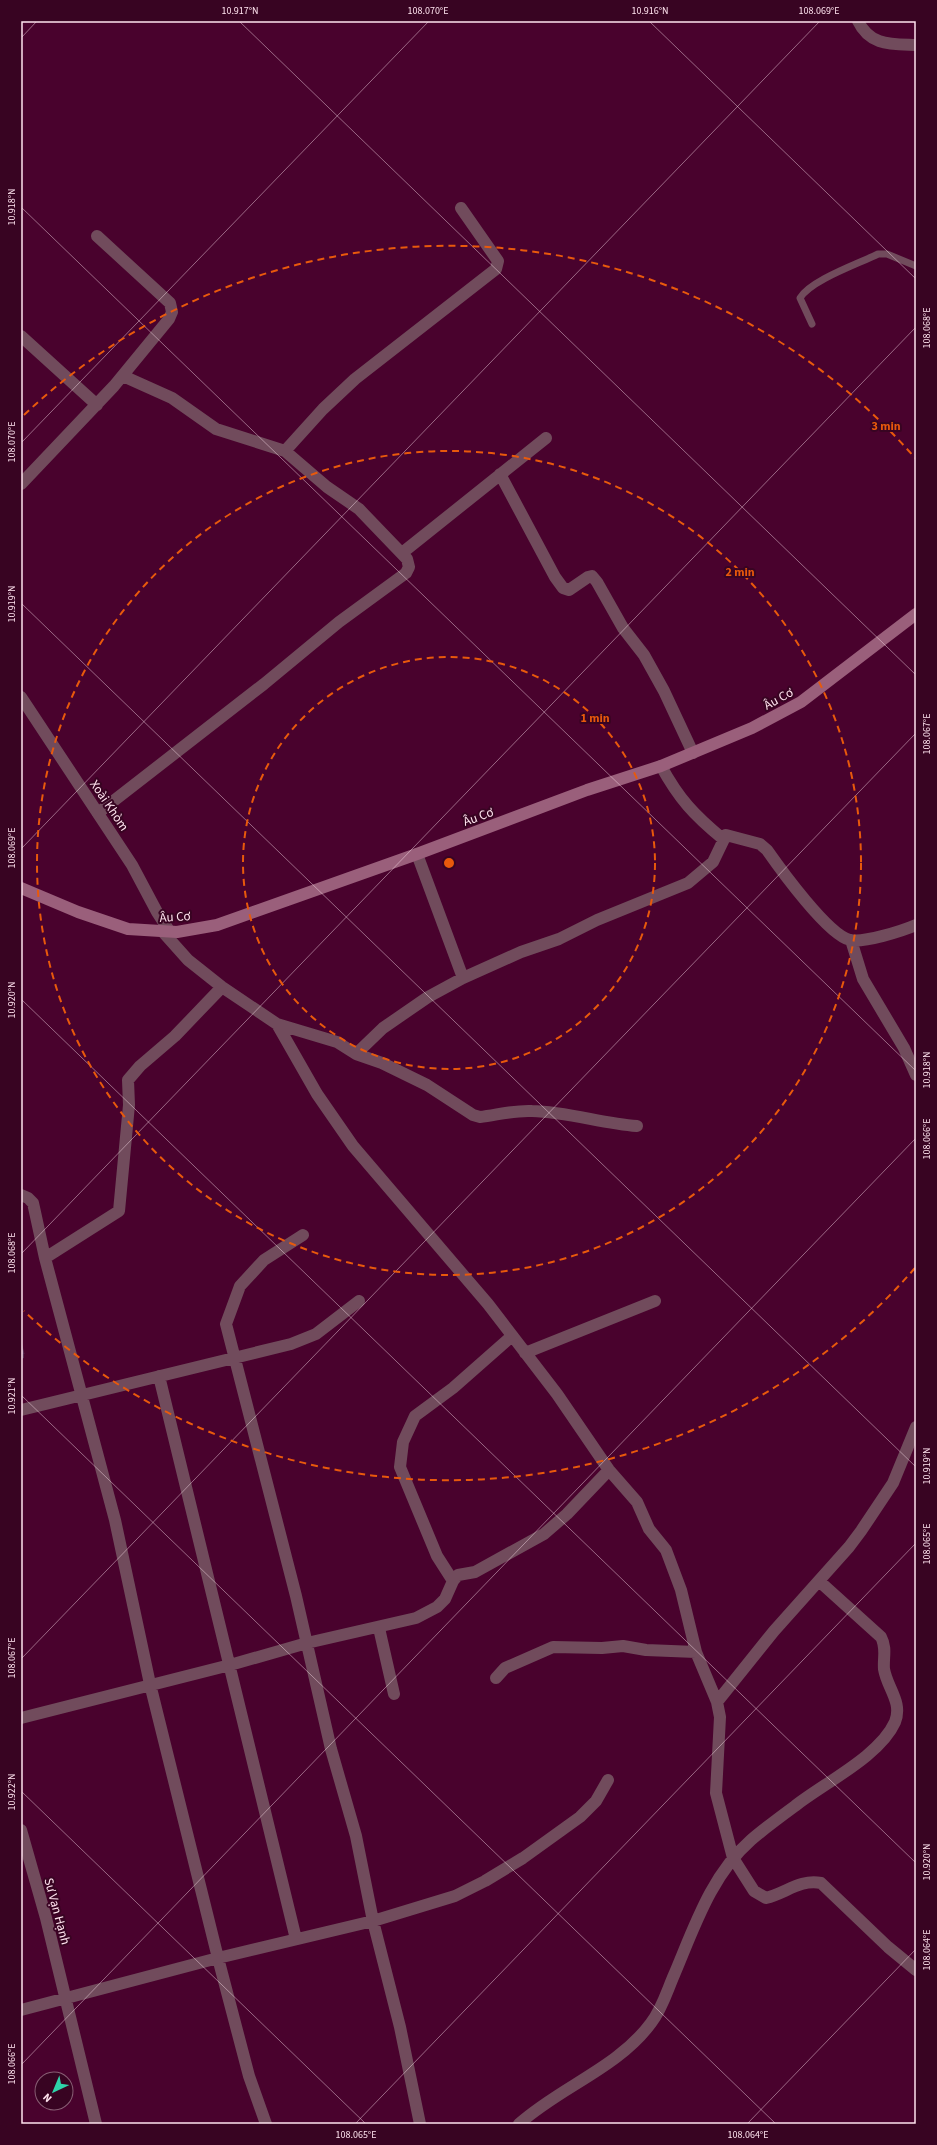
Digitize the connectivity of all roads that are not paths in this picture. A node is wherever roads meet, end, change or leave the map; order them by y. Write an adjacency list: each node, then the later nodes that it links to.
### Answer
1 (858, 21): 2 (street)
2 (916, 45)
3 (461, 208): 11 (street)
4 (97, 236): 8 (street)
5 (916, 266): 6 (lane)
6 (812, 324)
7 (21, 336): 9 (street)
8 (123, 376): 9 (street); 11 (street)
9 (97, 405): 13 (street)
10 (546, 438): 12 (street)
11 (285, 451): 14 (street)
12 (500, 474): 14 (street); 17 (street)
13 (21, 484)
14 (402, 553): 19 (street)
15 (916, 614): 17 (main road, Âu Cơ)
16 (21, 697): 19 (street, Xoài Khòm)
17 (693, 753): 18 (main road, Âu Cơ)
18 (661, 766): 20 (street); 21 (main road, Âu Cơ)
19 (98, 813): 24 (street, Xoài Khòm)
20 (723, 839): 25 (street); 26 (street)
21 (417, 854): 24 (main road, Âu Cơ); 26 (street)
22 (21, 888): 24 (main road, Âu Cơ)
23 (916, 925): 25 (street)
24 (167, 932): 27 (street, Xoài Khòm)
25 (850, 940): 30 (street)
26 (463, 978): 29 (street)
27 (222, 987): 28 (street, Xoài Khòm); 34 (street)
28 (277, 1024): 29 (street); 37 (street)
29 (356, 1054): 31 (street)
30 (916, 1075)
31 (637, 1126)
32 (21, 1195): 34 (street)
33 (303, 1235): 39 (street)
34 (45, 1258): 41 (street)
35 (359, 1301): 39 (street)
36 (655, 1301): 38 (street)
37 (512, 1336): 38 (street); 45 (street)
38 (525, 1353): 44 (street)
39 (236, 1356): 40 (street); 48 (street)
40 (159, 1376): 41 (street); 50 (street)
41 (82, 1396): 42 (street); 52 (street)
42 (21, 1410)
43 (916, 1427): 46 (street)
44 (609, 1470): 45 (street); 49 (street)
45 (453, 1581): 47 (street)
46 (819, 1581): 54 (street); 58 (street)
47 (379, 1628): 48 (street); 53 (street)
48 (307, 1644): 50 (street); 59 (street)
49 (696, 1652): 51 (street); 54 (street)
50 (230, 1665): 52 (street); 60 (street)
51 (496, 1678)
52 (150, 1684): 55 (street); 61 (street)
53 (394, 1694)
54 (716, 1702): 58 (street)
55 (21, 1718)
56 (608, 1780): 59 (street)
57 (21, 1830): 63 (street, Sư Vạn Hạnh)
58 (733, 1858): 62 (street); 68 (street)
59 (373, 1921): 60 (street); 67 (street)
60 (296, 1939): 61 (street)
61 (218, 1958): 63 (street); 66 (street)
62 (916, 1970)
63 (66, 1999): 64 (street); 65 (street, Sư Vạn Hạnh)
64 (21, 2010)
65 (96, 2124)
66 (266, 2124)
67 (420, 2124)
68 (519, 2124)

